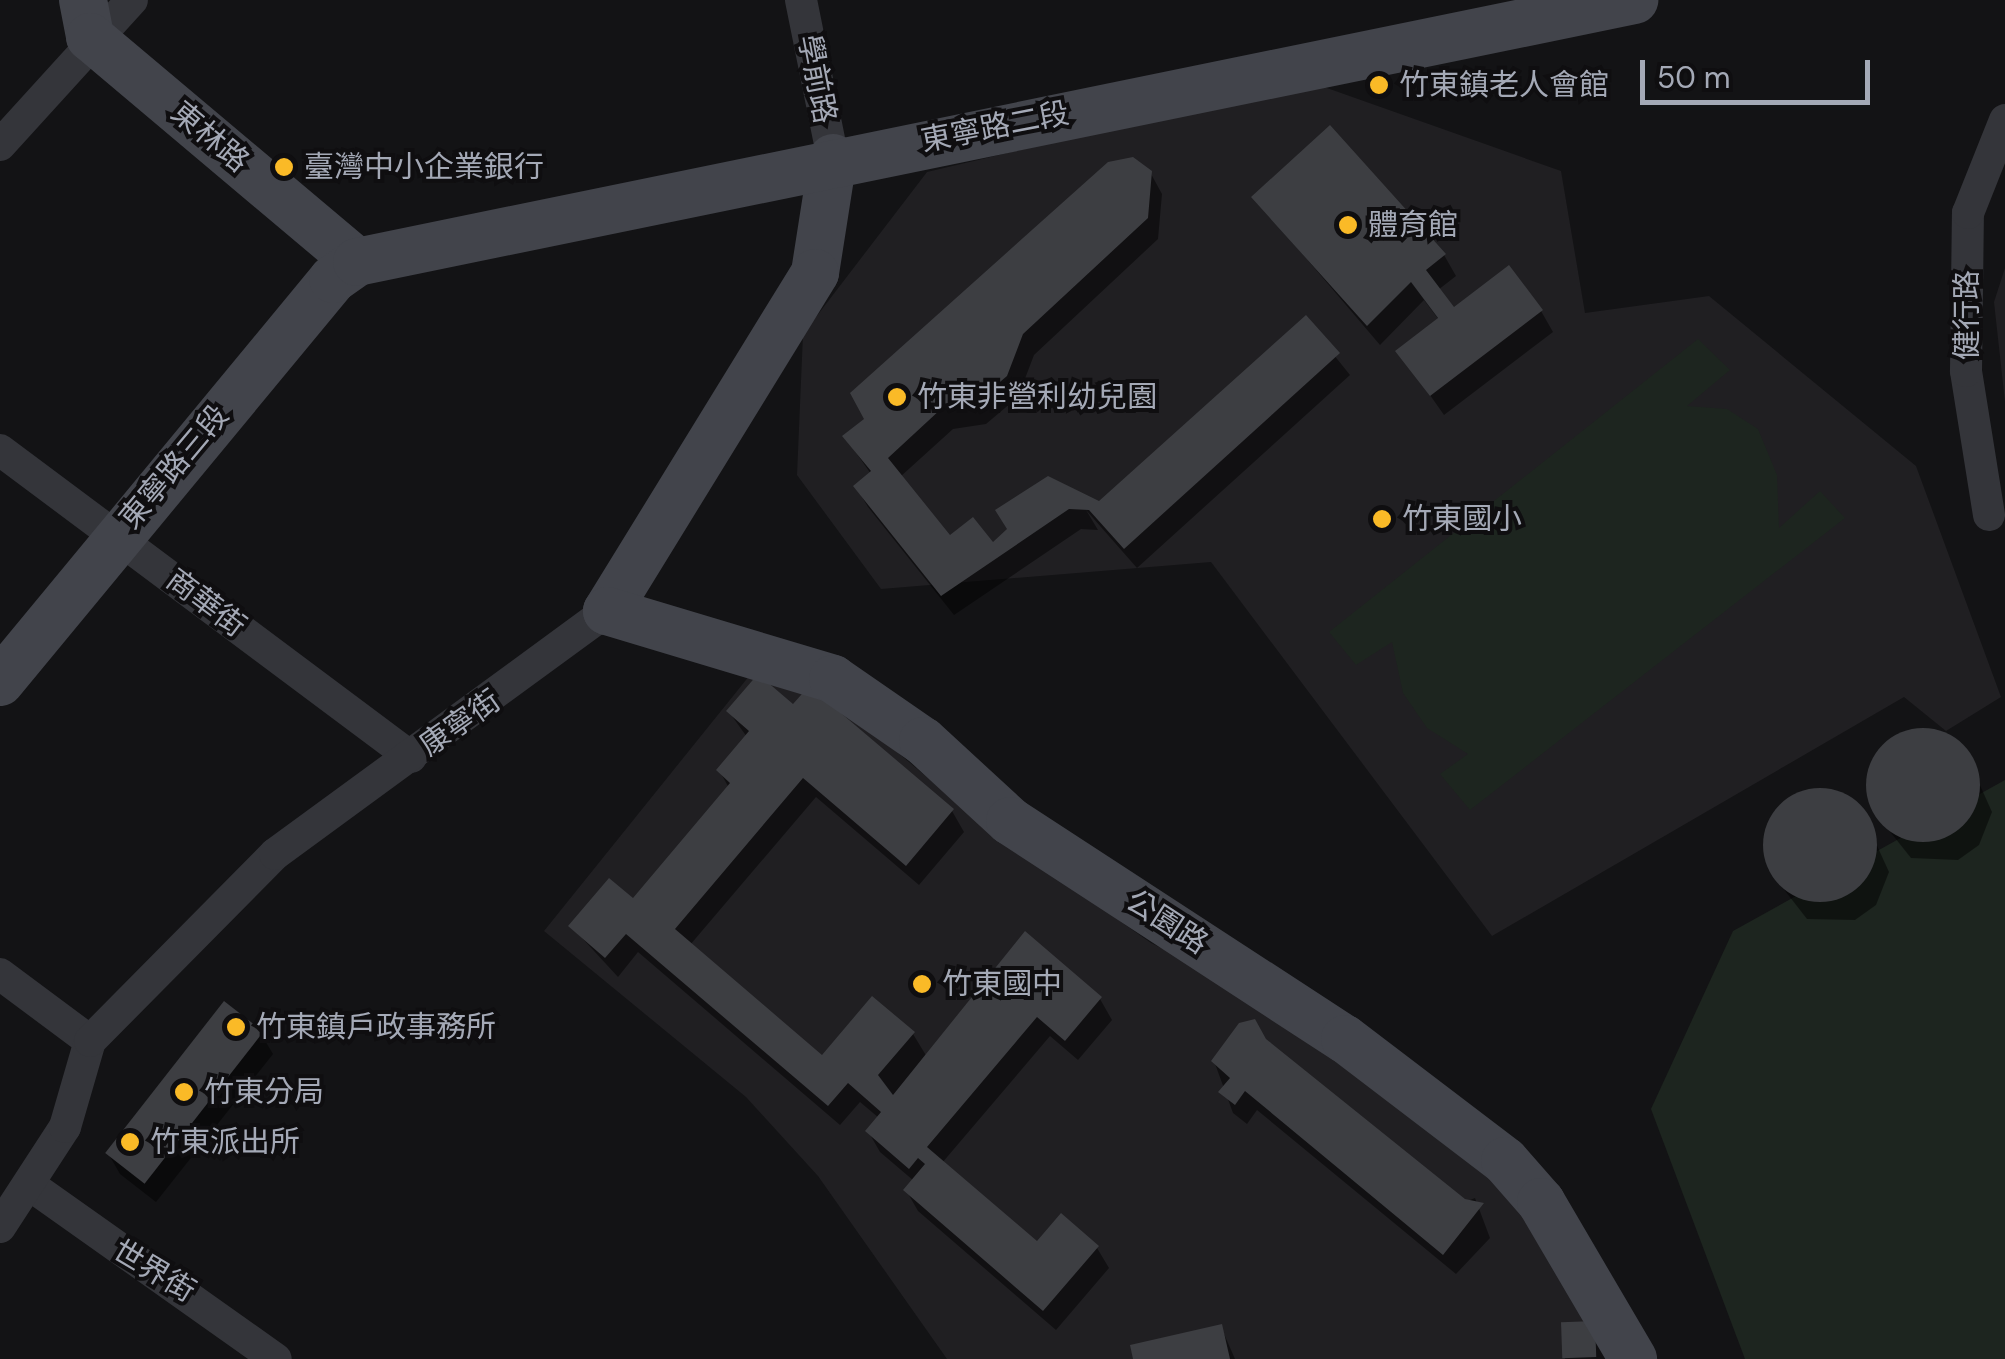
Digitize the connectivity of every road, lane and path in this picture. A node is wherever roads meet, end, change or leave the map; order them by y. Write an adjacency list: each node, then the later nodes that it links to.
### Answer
1 (132, 0): 4 (street)
2 (801, 0): 7 (street, 學前路)
3 (1634, 0): 7 (street, 東寧路二段)
4 (87, 18): 6 (street); 8 (street, 東林路)
5 (2005, 120): 10 (street, 健行路)
6 (0, 144)
7 (833, 158): 8 (street, 東寧路二段); 12 (street, 康寧街)
8 (358, 262): 11 (street, 東寧路三段)
9 (0, 450): 11 (street, 商華街)
10 (1989, 515)
11 (116, 535): 13 (street, 東寧路三段); 14 (street, 商華街)
12 (606, 611): 14 (street, 康寧街); 20 (street, 公園路)
13 (0, 682)
14 (410, 758): 16 (street, 康寧街)
15 (0, 974): 16 (street)
16 (90, 1041): 17 (street, 康寧街)
17 (30, 1186): 18 (street, 康寧街); 19 (street, 世界街)
18 (0, 1227)
19 (276, 1359)
20 (1634, 1359)

